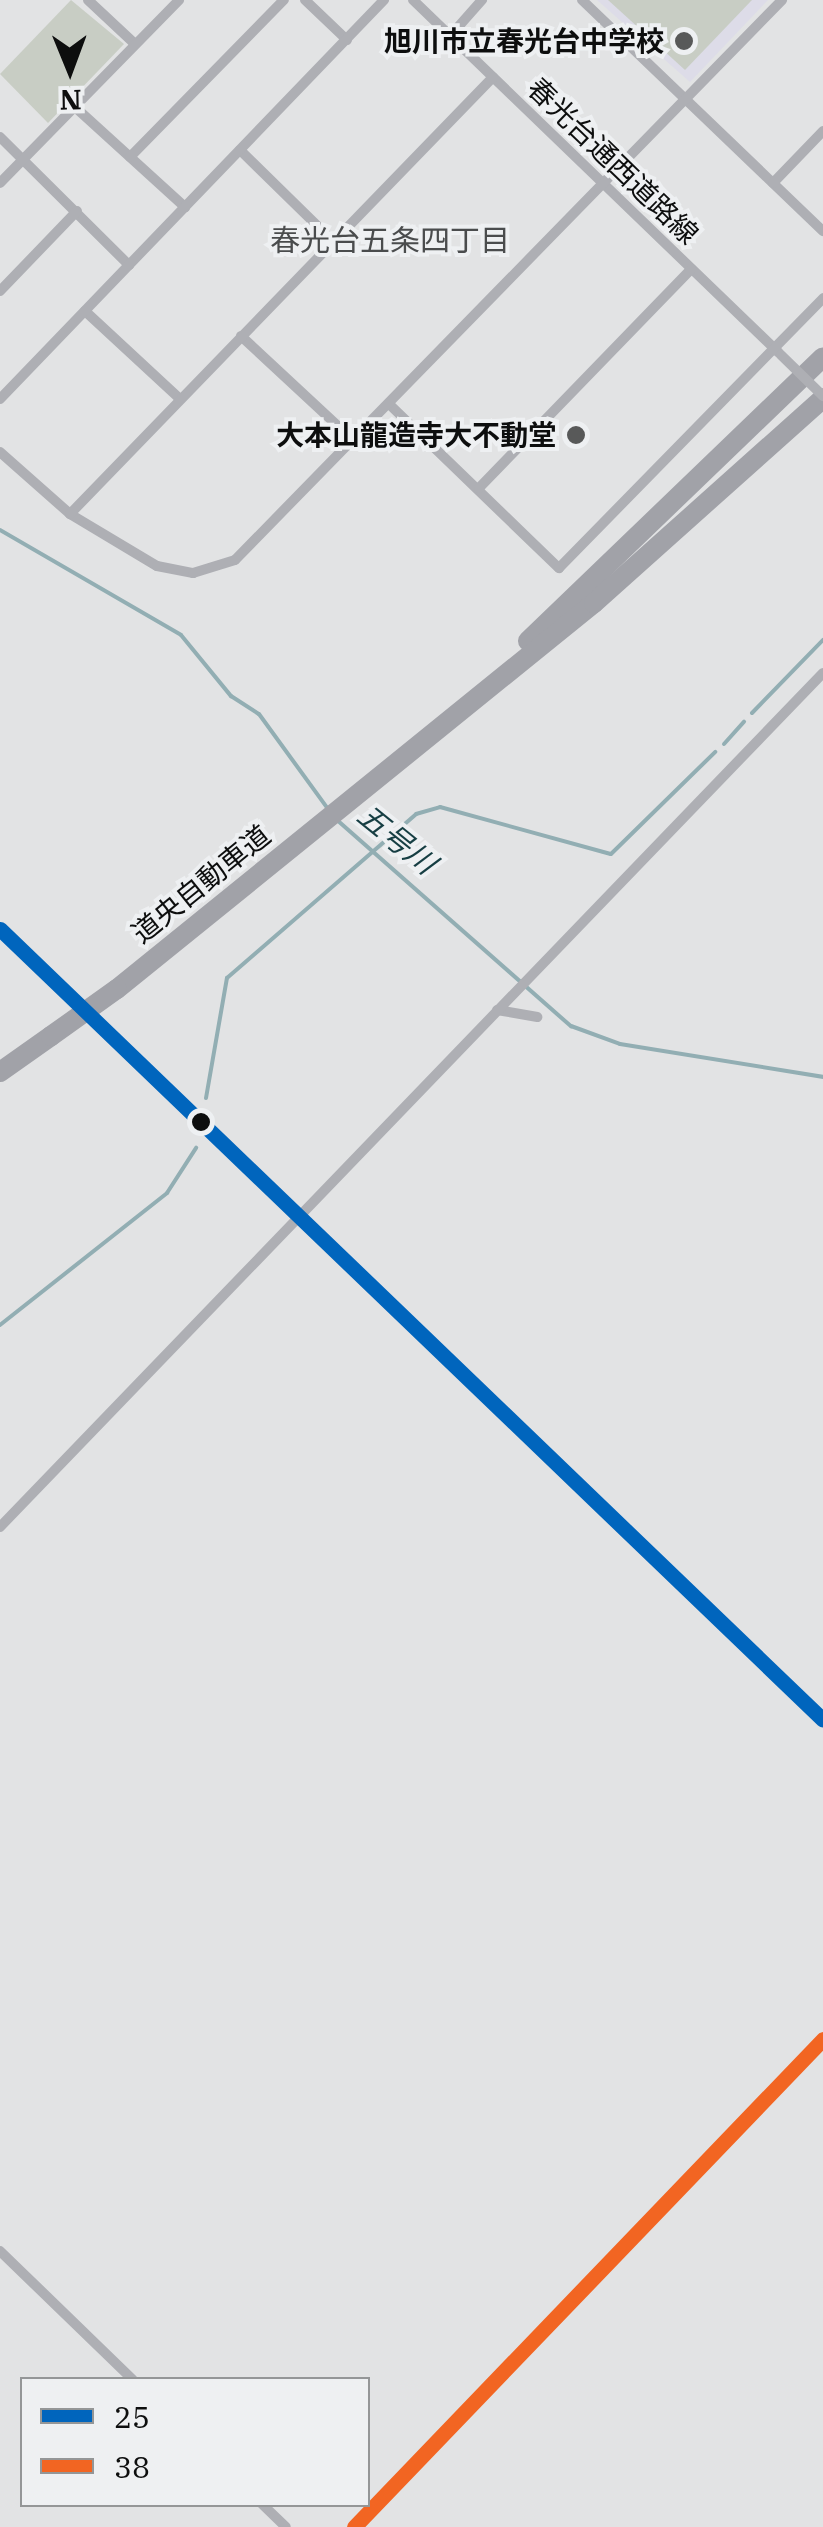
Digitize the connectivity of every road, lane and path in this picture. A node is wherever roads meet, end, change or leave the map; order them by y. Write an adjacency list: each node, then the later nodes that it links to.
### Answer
1 (88, 0): 12 (street)
2 (180, 0): 12 (street)
3 (284, 0): 19 (street)
4 (305, 0): 11 (street)
5 (384, 0): 11 (street)
6 (413, 0): 10 (street, 春光台通西道路線)
7 (482, 0): 10 (street)
8 (582, 0): 14 (street)
9 (782, 0): 14 (street)
10 (451, 35): 13 (street, 春光台通西道路線)
11 (347, 40): 18 (street)
12 (135, 44): 15 (street)
13 (494, 77): 23 (street, 春光台通西道路線); 27 (street)
14 (687, 99): 22 (street); 23 (street)
15 (75, 106): 19 (street); 20 (street)
16 (823, 131): 22 (street)
17 (0, 137): 20 (street)
18 (240, 150): 24 (street); 27 (street)
19 (130, 157): 24 (street)
20 (23, 159): 21 (street); 25 (street)
21 (0, 182)
22 (774, 183): 26 (street)
23 (605, 185): 29 (street, 春光台通西道路線); 39 (street)
24 (185, 207): 28 (street)
25 (77, 212): 28 (street); 30 (street)
26 (823, 231)
27 (333, 242): 33 (street)
28 (129, 266): 32 (street)
29 (691, 269): 34 (street, 春光台通西道路線); 42 (street)
30 (0, 291)
31 (823, 298): 34 (street)
32 (85, 311): 37 (street); 38 (street)
33 (242, 336): 38 (street); 40 (street)
34 (778, 352): 36 (street, 春光台通西道路線, bridge); 42 (street)
35 (823, 357): 45 (highway, 道央自動車道)
36 (823, 397): 45 (highway, 道央自動車道)
37 (0, 399)
38 (180, 400): 43 (street)
39 (390, 406): 40 (street); 42 (street)
40 (354, 442): 43 (street)
41 (0, 452): 43 (street)
42 (479, 488)
43 (70, 514)
44 (823, 673): 47 (street)
45 (432, 732): 49 (highway, 道央自動車道, bridge)
46 (0, 929): 50 (street)
47 (497, 1010): 48 (street); 50 (street)
48 (537, 1017)
49 (0, 1072)
50 (300, 1217): 51 (street); 52 (street)
51 (0, 1526)
52 (823, 1720)
53 (823, 2039): 58 (street)
54 (0, 2250): 55 (street)
55 (130, 2377)
56 (265, 2507): 57 (street)
57 (286, 2527)
58 (354, 2527)

